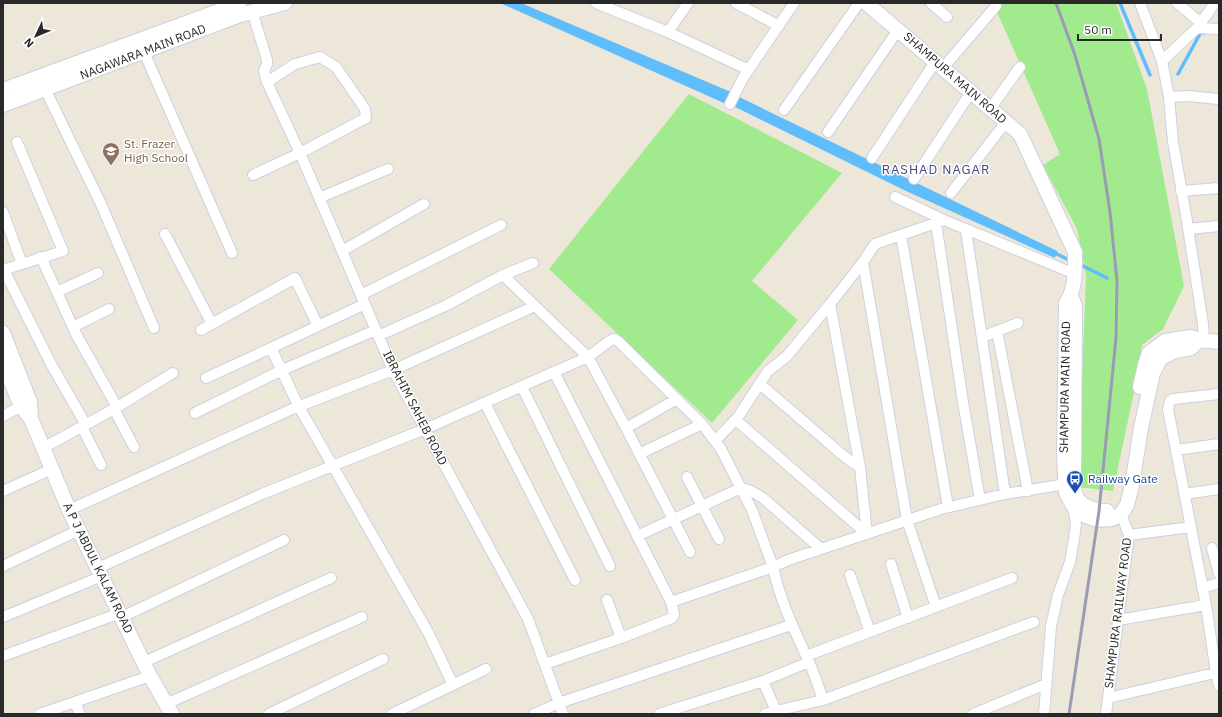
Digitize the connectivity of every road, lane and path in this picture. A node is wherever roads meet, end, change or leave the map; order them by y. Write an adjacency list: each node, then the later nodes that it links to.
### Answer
1 (239, 3): 14 (street)
2 (285, 3): 13 (street, NAGAWARA MAIN ROAD)
3 (596, 3): 20 (street)
4 (688, 3): 20 (street)
5 (736, 3): 16 (street)
6 (794, 3): 16 (street)
7 (931, 3): 15 (street)
8 (1140, 3): 22 (street)
9 (1177, 3): 17 (street)
10 (1215, 3): 17 (street)
11 (868, 4): 19 (street, SHAMPURA MAIN ROAD); 35 (street)
12 (996, 6): 23 (street)
13 (252, 11): 14 (street, NAGAWARA MAIN ROAD); 26 (street)
14 (218, 17): 21 (street, NAGAWARA MAIN ROAD); 28 (street)
15 (946, 17)
16 (779, 26): 25 (street)
17 (1199, 26): 18 (street); 22 (street)
18 (1219, 29)
19 (898, 30): 23 (street, SHAMPURA MAIN ROAD); 37 (street)
20 (668, 32): 25 (street)
21 (144, 52): 27 (street, NAGAWARA MAIN ROAD); 59 (street)
22 (1162, 61): 30 (street)
23 (939, 65): 29 (street, SHAMPURA MAIN ROAD); 40 (street)
24 (1020, 67): 34 (street)
25 (749, 70): 32 (street)
26 (267, 82): 39 (street, IBRAHIM SAHEB ROAD); 39 (street)
27 (45, 89): 33 (street, NAGAWARA MAIN ROAD); 78 (street)
28 (3, 90)
29 (971, 92): 34 (street, SHAMPURA MAIN ROAD); 43 (street)
30 (1169, 97): 31 (street); 45 (street)
31 (1219, 100)
32 (730, 104)
33 (3, 105)
34 (990, 109): 36 (street, SHAMPURA MAIN ROAD)
35 (784, 110)
36 (1006, 122): 46 (street); 65 (street, SHAMPURA MAIN ROAD)
37 (828, 132)
38 (17, 142): 60 (street)
39 (300, 153): 42 (street); 48 (street, IBRAHIM SAHEB ROAD)
40 (872, 158)
41 (388, 169): 48 (street)
42 (253, 175)
43 (914, 179)
44 (1219, 188): 45 (street)
45 (1181, 191): 54 (street)
46 (950, 193)
47 (895, 197): 51 (street)
48 (319, 198): 58 (street, IBRAHIM SAHEB ROAD)
49 (424, 204): 58 (street)
50 (3, 212): 63 (street)
51 (940, 222): 55 (street); 57 (street); 127 (street)
52 (501, 225): 70 (street)
53 (1219, 226): 54 (street)
54 (1188, 229): 84 (street)
55 (966, 230): 65 (street); 83 (street)
56 (165, 234): 74 (street)
57 (901, 236): 61 (street); 130 (street)
58 (342, 251): 70 (street, IBRAHIM SAHEB ROAD)
59 (232, 253)
60 (41, 257): 63 (street); 68 (street)
61 (863, 262): 71 (street); 134 (street)
62 (533, 263): 67 (street)
63 (22, 264): 64 (street)
64 (3, 270): 106 (street)
65 (1075, 271): 69 (street, SHAMPURA MAIN ROAD)
66 (98, 273): 68 (street)
67 (503, 275): 72 (street); 82 (street)
68 (57, 292): 77 (street)
69 (1071, 296): 84 (street, SHAMPURA MAIN ROAD); 120 (street, SHAMPURA MAIN ROAD)
70 (363, 300): 76 (street); 82 (street, IBRAHIM SAHEB ROAD)
71 (830, 304): 94 (street); 117 (street)
72 (534, 306): 87 (street); 90 (street)
73 (109, 309): 77 (street)
74 (212, 324): 76 (street); 79 (street)
75 (1018, 324): 80 (street)
76 (318, 326): 86 (street)
77 (73, 327): 101 (street)
78 (154, 328)
79 (201, 330)
80 (997, 331): 83 (street); 124 (street)
81 (3, 333): 99 (street, A P J ABDUL KALAM ROAD)
82 (377, 333): 89 (street); 90 (street, IBRAHIM SAHEB ROAD)
83 (982, 337): 125 (street)
84 (1201, 340): 85 (street, SHAMPURA MAIN ROAD); 132 (street)
85 (1219, 342)
86 (271, 348): 89 (street); 93 (street)
87 (588, 357): 91 (street); 97 (street); 107 (street)
88 (3, 362): 99 (street, A P J ABDUL KALAM ROAD)
89 (282, 370): 100 (street); 102 (street)
90 (393, 370): 100 (street); 108 (street, IBRAHIM SAHEB ROAD)
91 (554, 372): 95 (street); 139 (street)
92 (173, 373): 101 (street)
93 (206, 378)
94 (760, 384): 104 (street); 117 (street)
95 (522, 387): 98 (street); 148 (street)
96 (1219, 394): 113 (street)
97 (677, 399): 105 (street); 107 (street)
98 (485, 403): 108 (street); 155 (street)
99 (26, 404): 103 (street); 112 (street, A P J ABDUL KALAM ROAD)
100 (299, 407): 116 (street); 131 (street)
101 (116, 408): 106 (street); 111 (street)
102 (195, 413)
103 (3, 416)
104 (736, 420): 109 (street); 137 (street)
105 (702, 424): 109 (street); 114 (street)
106 (84, 426): 112 (street); 115 (street)
107 (626, 428): 114 (street)
108 (425, 429): 116 (street); 175 (street, IBRAHIM SAHEB ROAD)
109 (715, 441): 121 (street)
110 (1219, 444): 113 (street)
111 (134, 447)
112 (43, 448): 118 (street, A P J ABDUL KALAM ROAD)
113 (1176, 450): 126 (street)
114 (640, 454): 133 (street)
115 (101, 465)
116 (334, 466): 150 (street); 181 (street)
117 (860, 467): 137 (street)
118 (52, 469): 123 (street); 131 (street, A P J ABDUL KALAM ROAD)
119 (686, 477): 129 (street)
120 (1066, 484): 124 (street); 128 (street, SHAMPURA MAIN ROAD)
121 (741, 488): 129 (street); 143 (street); 149 (street)
122 (1219, 490): 126 (street)
123 (3, 491)
124 (1028, 491): 125 (street)
125 (1005, 494): 127 (street)
126 (1184, 494): 135 (street)
127 (980, 500): 130 (street)
128 (1073, 506): 132 (street); 180 (street)
129 (702, 507): 133 (street); 140 (street)
130 (948, 508): 134 (street)
131 (69, 510): 136 (street, A P J ABDUL KALAM ROAD)
132 (1121, 514): 138 (street, SHAMPURA RAILWAY ROAD)
133 (673, 520): 139 (street); 144 (street)
134 (907, 520): 137 (street); 161 (street)
135 (1191, 527): 138 (street); 145 (street)
136 (79, 530): 147 (street); 150 (street, A P J ABDUL KALAM ROAD)
137 (866, 534): 143 (street)
138 (1129, 535): 166 (street, SHAMPURA RAILWAY ROAD)
139 (637, 536): 159 (street)
140 (719, 539)
141 (284, 540): 162 (street)
142 (1215, 547): 145 (street); 151 (street)
143 (821, 549): 149 (street)
144 (690, 552)
145 (1195, 552): 157 (street)
146 (891, 564): 165 (street)
147 (3, 566)
148 (610, 566)
149 (773, 567): 159 (street); 168 (street)
150 (100, 572): 162 (street, A P J ABDUL KALAM ROAD); 164 (street)
151 (1219, 574)
152 (850, 575): 169 (street)
153 (331, 578): 174 (street)
154 (1012, 578): 161 (street)
155 (575, 580)
156 (1219, 584): 157 (street)
157 (1202, 588): 160 (street)
158 (606, 600): 170 (street)
159 (671, 602): 170 (street)
160 (1206, 605): 166 (street); 177 (street)
161 (936, 607): 165 (street)
162 (121, 615): 171 (street); 174 (street, A P J ABDUL KALAM ROAD)
163 (362, 617): 187 (street)
164 (3, 618)
165 (908, 618): 169 (street)
166 (1118, 620): 183 (street, SHAMPURA RAILWAY ROAD)
167 (1034, 622): 184 (street)
168 (792, 624): 173 (street); 186 (street)
169 (870, 632): 173 (street)
170 (621, 638): 175 (street)
171 (3, 656)
172 (383, 659): 191 (street)
173 (808, 659): 179 (street); 184 (street)
174 (144, 662): 178 (street, A P J ABDUL KALAM ROAD)
175 (545, 664): 186 (street, IBRAHIM SAHEB ROAD)
176 (486, 669): 181 (street)
177 (1217, 672): 182 (street); 183 (street)
178 (150, 676): 185 (street); 187 (street, A P J ABDUL KALAM ROAD)
179 (763, 681): 188 (street); 195 (street)
180 (1046, 684): 196 (street); 197 (street)
181 (453, 685): 192 (street)
182 (1219, 686)
183 (1108, 698): 198 (street, SHAMPURA RAILWAY ROAD)
184 (823, 700): 188 (street)
185 (75, 702): 189 (street); 190 (street)
186 (559, 704): 193 (street); 194 (street, IBRAHIM SAHEB ROAD)
187 (169, 709)
188 (768, 713)
189 (40, 714)
190 (80, 714)
191 (269, 714)
192 (392, 714)
193 (534, 714)
194 (563, 714)
195 (659, 714)
196 (973, 714)
197 (1044, 714)
198 (1106, 714)

